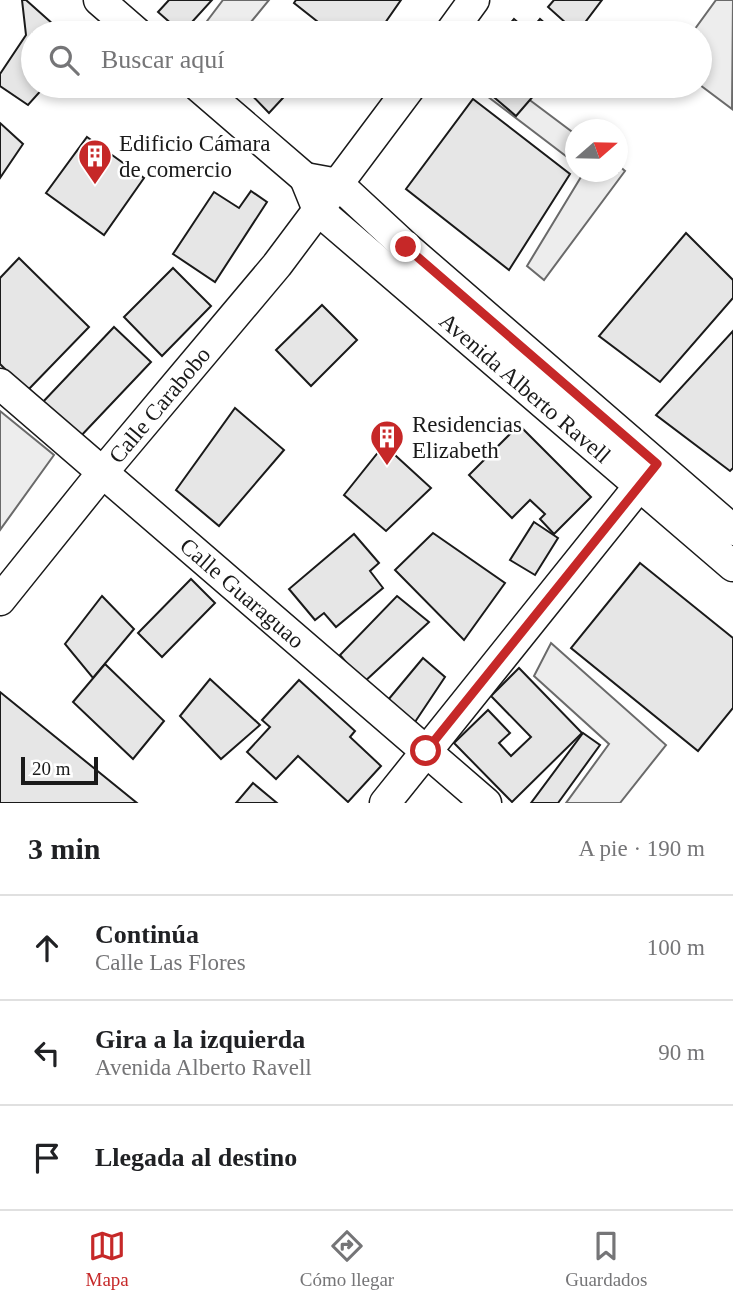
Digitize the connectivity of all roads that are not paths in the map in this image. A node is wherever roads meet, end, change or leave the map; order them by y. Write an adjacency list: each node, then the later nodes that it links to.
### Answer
1 (99, 0): 3 (street)
2 (474, 0): 4 (street)
3 (123, 21)
4 (459, 21)
5 (212, 98): 7 (street)
6 (402, 98): 8 (street, Calle Carabobo)
7 (305, 178): 8 (street); 9 (street)
8 (338, 184): 9 (street, Calle Carabobo); 12 (street, Avenida Alberto Ravell)
9 (318, 210): 11 (street, Calle Carabobo); 12 (street, Avenida Alberto Ravell)
10 (0, 384): 11 (street, Calle Guaraguao)
11 (102, 473): 15 (street, Calle Carabobo); 16 (street, Calle Guaraguao)
12 (648, 475): 13 (street, Avenida Alberto Ravell); 14 (street, Avenida Alberto Ravell); 16 (street)
13 (733, 530)
14 (733, 566)
15 (0, 600)
16 (426, 751): 17 (street); 18 (street, Calle Guaraguao)
17 (385, 803)
18 (486, 803)

